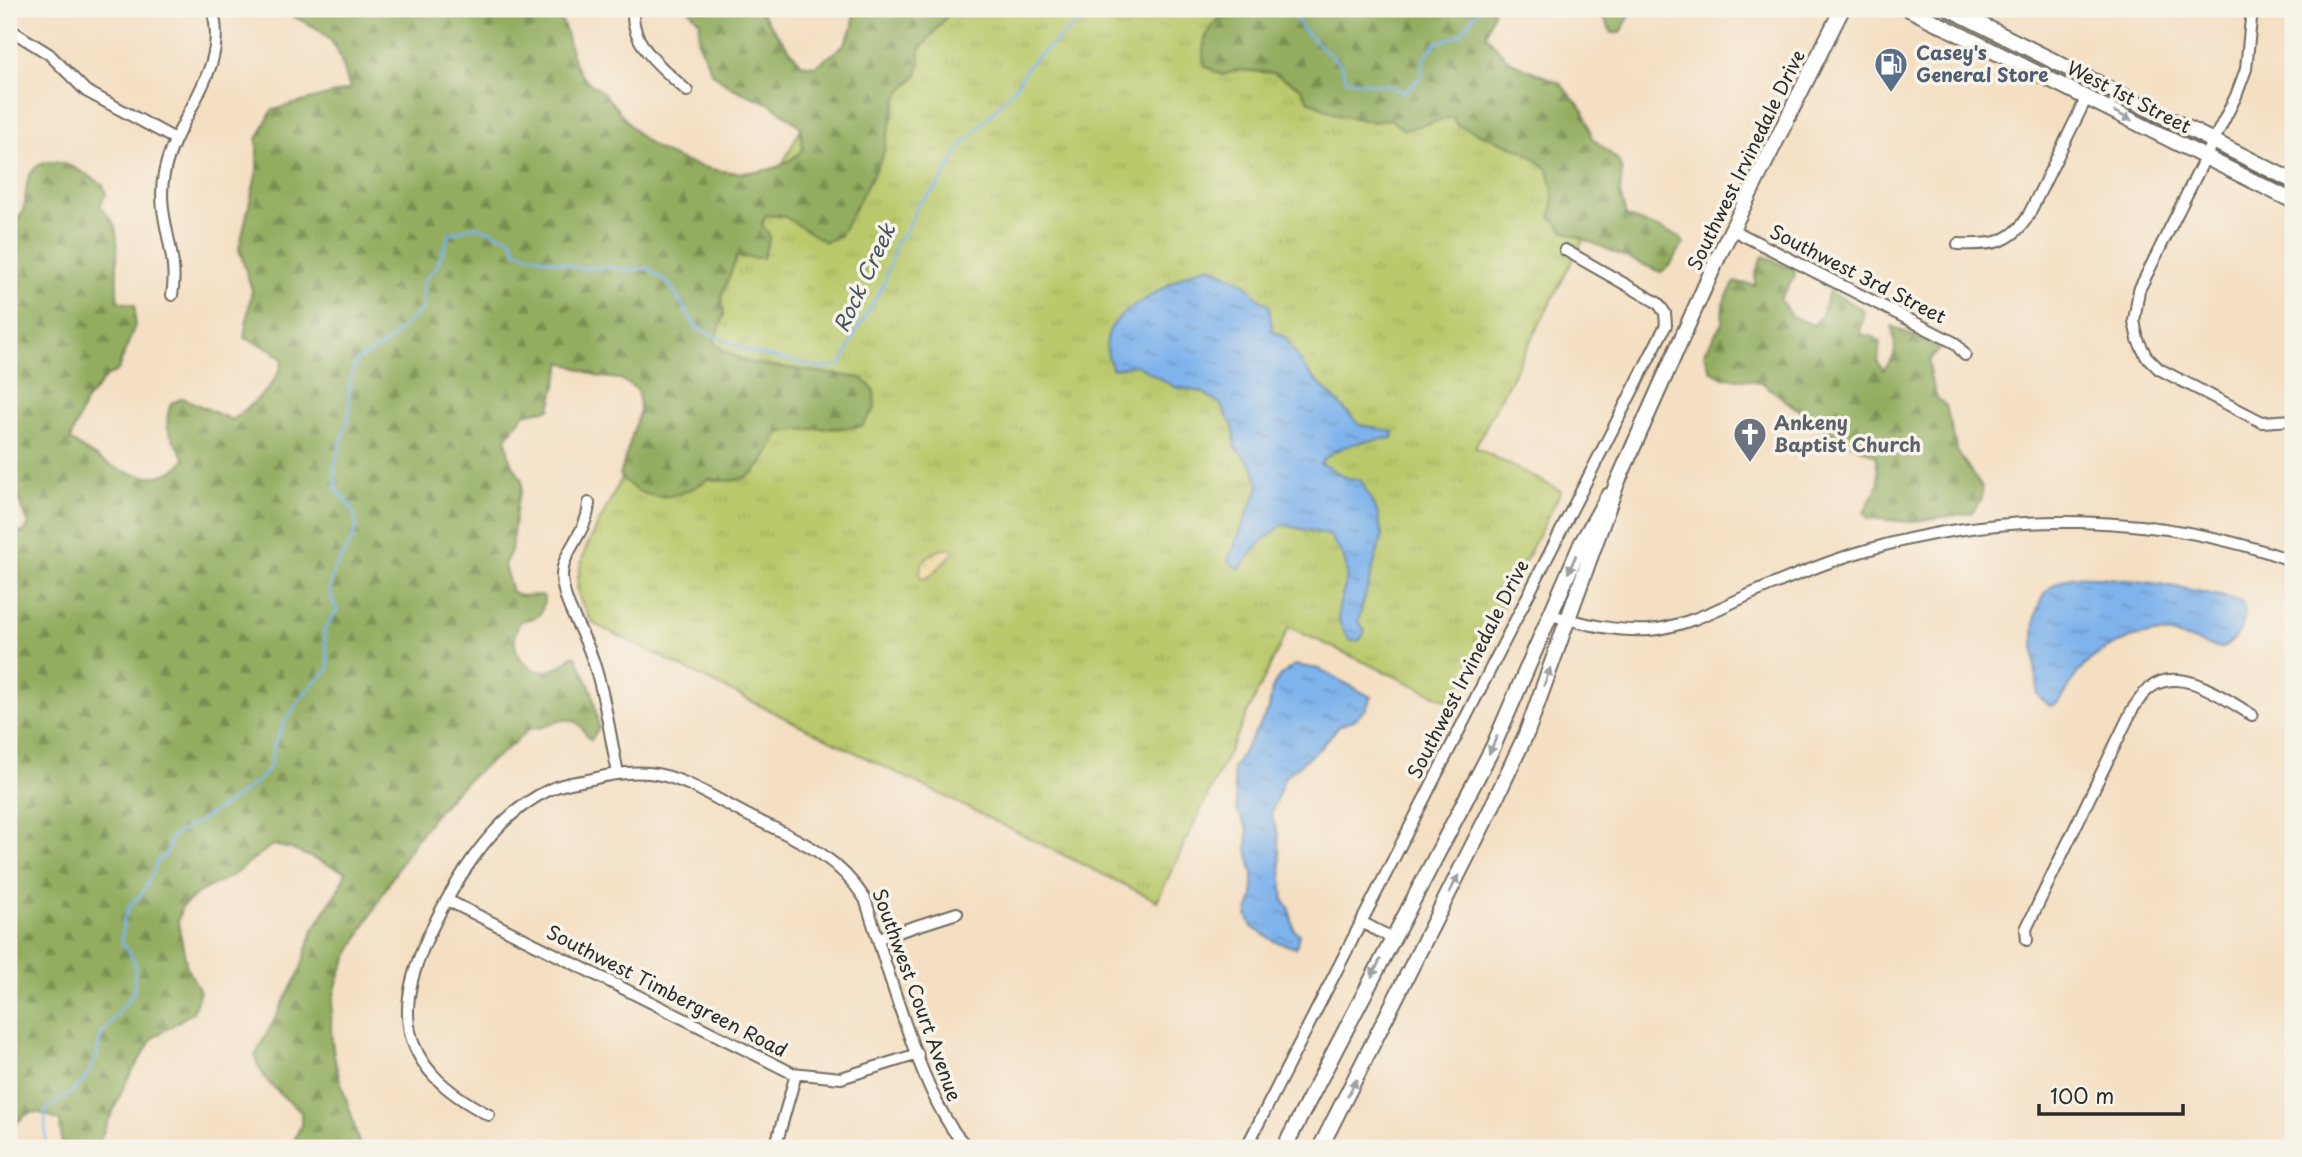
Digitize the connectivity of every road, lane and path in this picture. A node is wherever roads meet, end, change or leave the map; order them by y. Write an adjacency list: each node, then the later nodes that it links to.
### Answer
1 (212, 9): 10 (street)
2 (633, 9): 8 (street)
3 (1842, 9): 15 (main road, Southwest Irvinedale Drive)
4 (1909, 9): 9 (main road, West 1st Street)
5 (1950, 9): 11 (main road, West 1st Street)
6 (2252, 9): 11 (street)
7 (11, 34): 10 (street)
8 (687, 91)
9 (2087, 97): 12 (main road, West 1st Street, one-way to 12); 16 (street)
10 (175, 139): 18 (street)
11 (2213, 141): 12 (street); 13 (main road, West 1st Street)
12 (2205, 157): 14 (main road, West 1st Street); 20 (street)
13 (2293, 181)
14 (2293, 201)
15 (1731, 229): 19 (street, Southwest 3rd Street); 21 (main road, Southwest Irvinedale Drive)
16 (1958, 244)
17 (1565, 250): 30 (street, Southwest Irvinedale Drive)
18 (172, 295)
19 (1965, 355)
20 (2293, 420)
21 (1617, 483): 24 (main road, Southwest Irvinedale Drive, one-way to 24); 25 (main road, Southwest Irvinedale Drive)
22 (589, 503): 27 (street)
23 (2293, 561): 25 (street)
24 (1550, 615): 25 (street); 32 (main road, Southwest Irvinedale Drive, one-way to 32)
25 (1566, 619): 41 (main road, Southwest Irvinedale Drive, one-way to 25)
26 (2252, 715): 33 (street)
27 (618, 773): 28 (street, Southwest Court Avenue); 31 (street, Southwest Court Avenue)
28 (447, 900): 35 (street, Southwest Timbergreen Road); 36 (street, Southwest Court Avenue)
29 (957, 913): 31 (street)
30 (1361, 922): 32 (street); 39 (street, Southwest Irvinedale Drive)
31 (879, 938): 34 (street, Southwest Court Avenue)
32 (1392, 938): 40 (main road, Southwest Irvinedale Drive, one-way to 40)
33 (2027, 940)
34 (918, 1054): 35 (street, Southwest Timbergreen Road); 38 (street, Southwest Court Avenue)
35 (796, 1074): 37 (street)
36 (489, 1115)
37 (775, 1148)
38 (969, 1148)
39 (1246, 1148)
40 (1283, 1148)
41 (1320, 1148)

